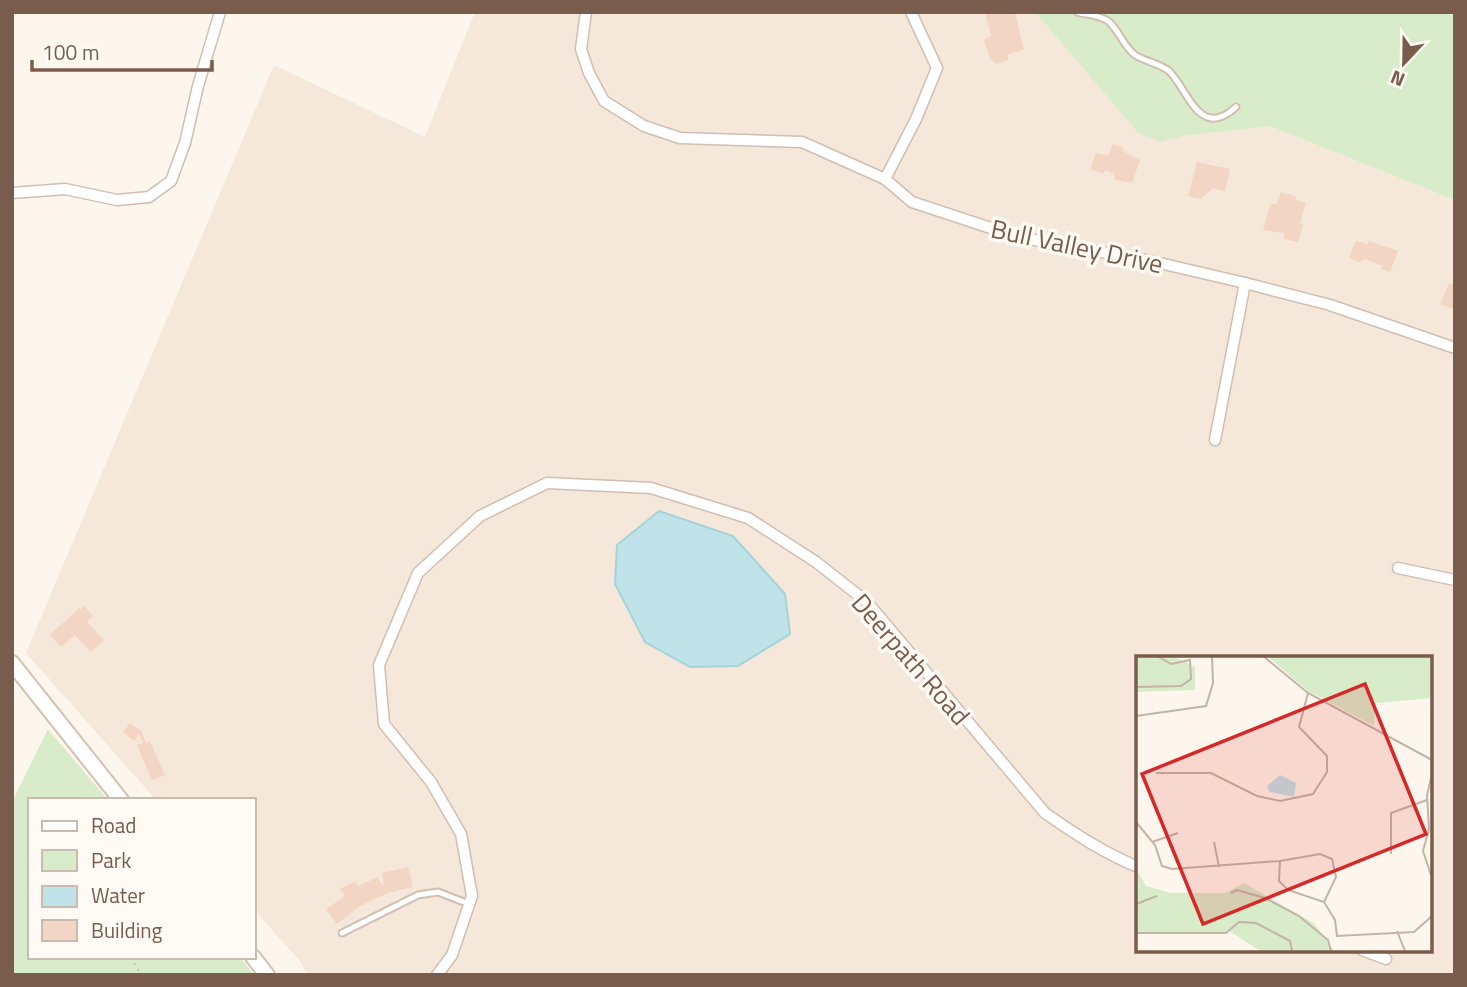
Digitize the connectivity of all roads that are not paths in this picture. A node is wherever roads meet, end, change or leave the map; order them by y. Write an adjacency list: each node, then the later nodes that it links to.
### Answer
1 (220, 12): 7 (street)
2 (586, 12): 6 (street, Bull Valley Drive)
3 (911, 12): 6 (street)
4 (1077, 12): 5 (lane)
5 (1236, 107)
6 (885, 179): 8 (street, Bull Valley Drive)
7 (12, 193)
8 (1245, 283): 9 (street, Bull Valley Drive); 10 (street)
9 (1455, 348)
10 (1215, 440)
11 (1398, 568): 12 (street)
12 (1455, 580)
13 (12, 663): 14 (street)
14 (119, 798)
15 (1136, 866): 16 (street, Deerpath Road)
16 (469, 904): 17 (lane); 22 (street, Deerpath Road)
17 (342, 933)
18 (1367, 952): 20 (street)
19 (255, 959): 21 (street)
20 (1386, 959)
21 (267, 975)
22 (437, 975)

